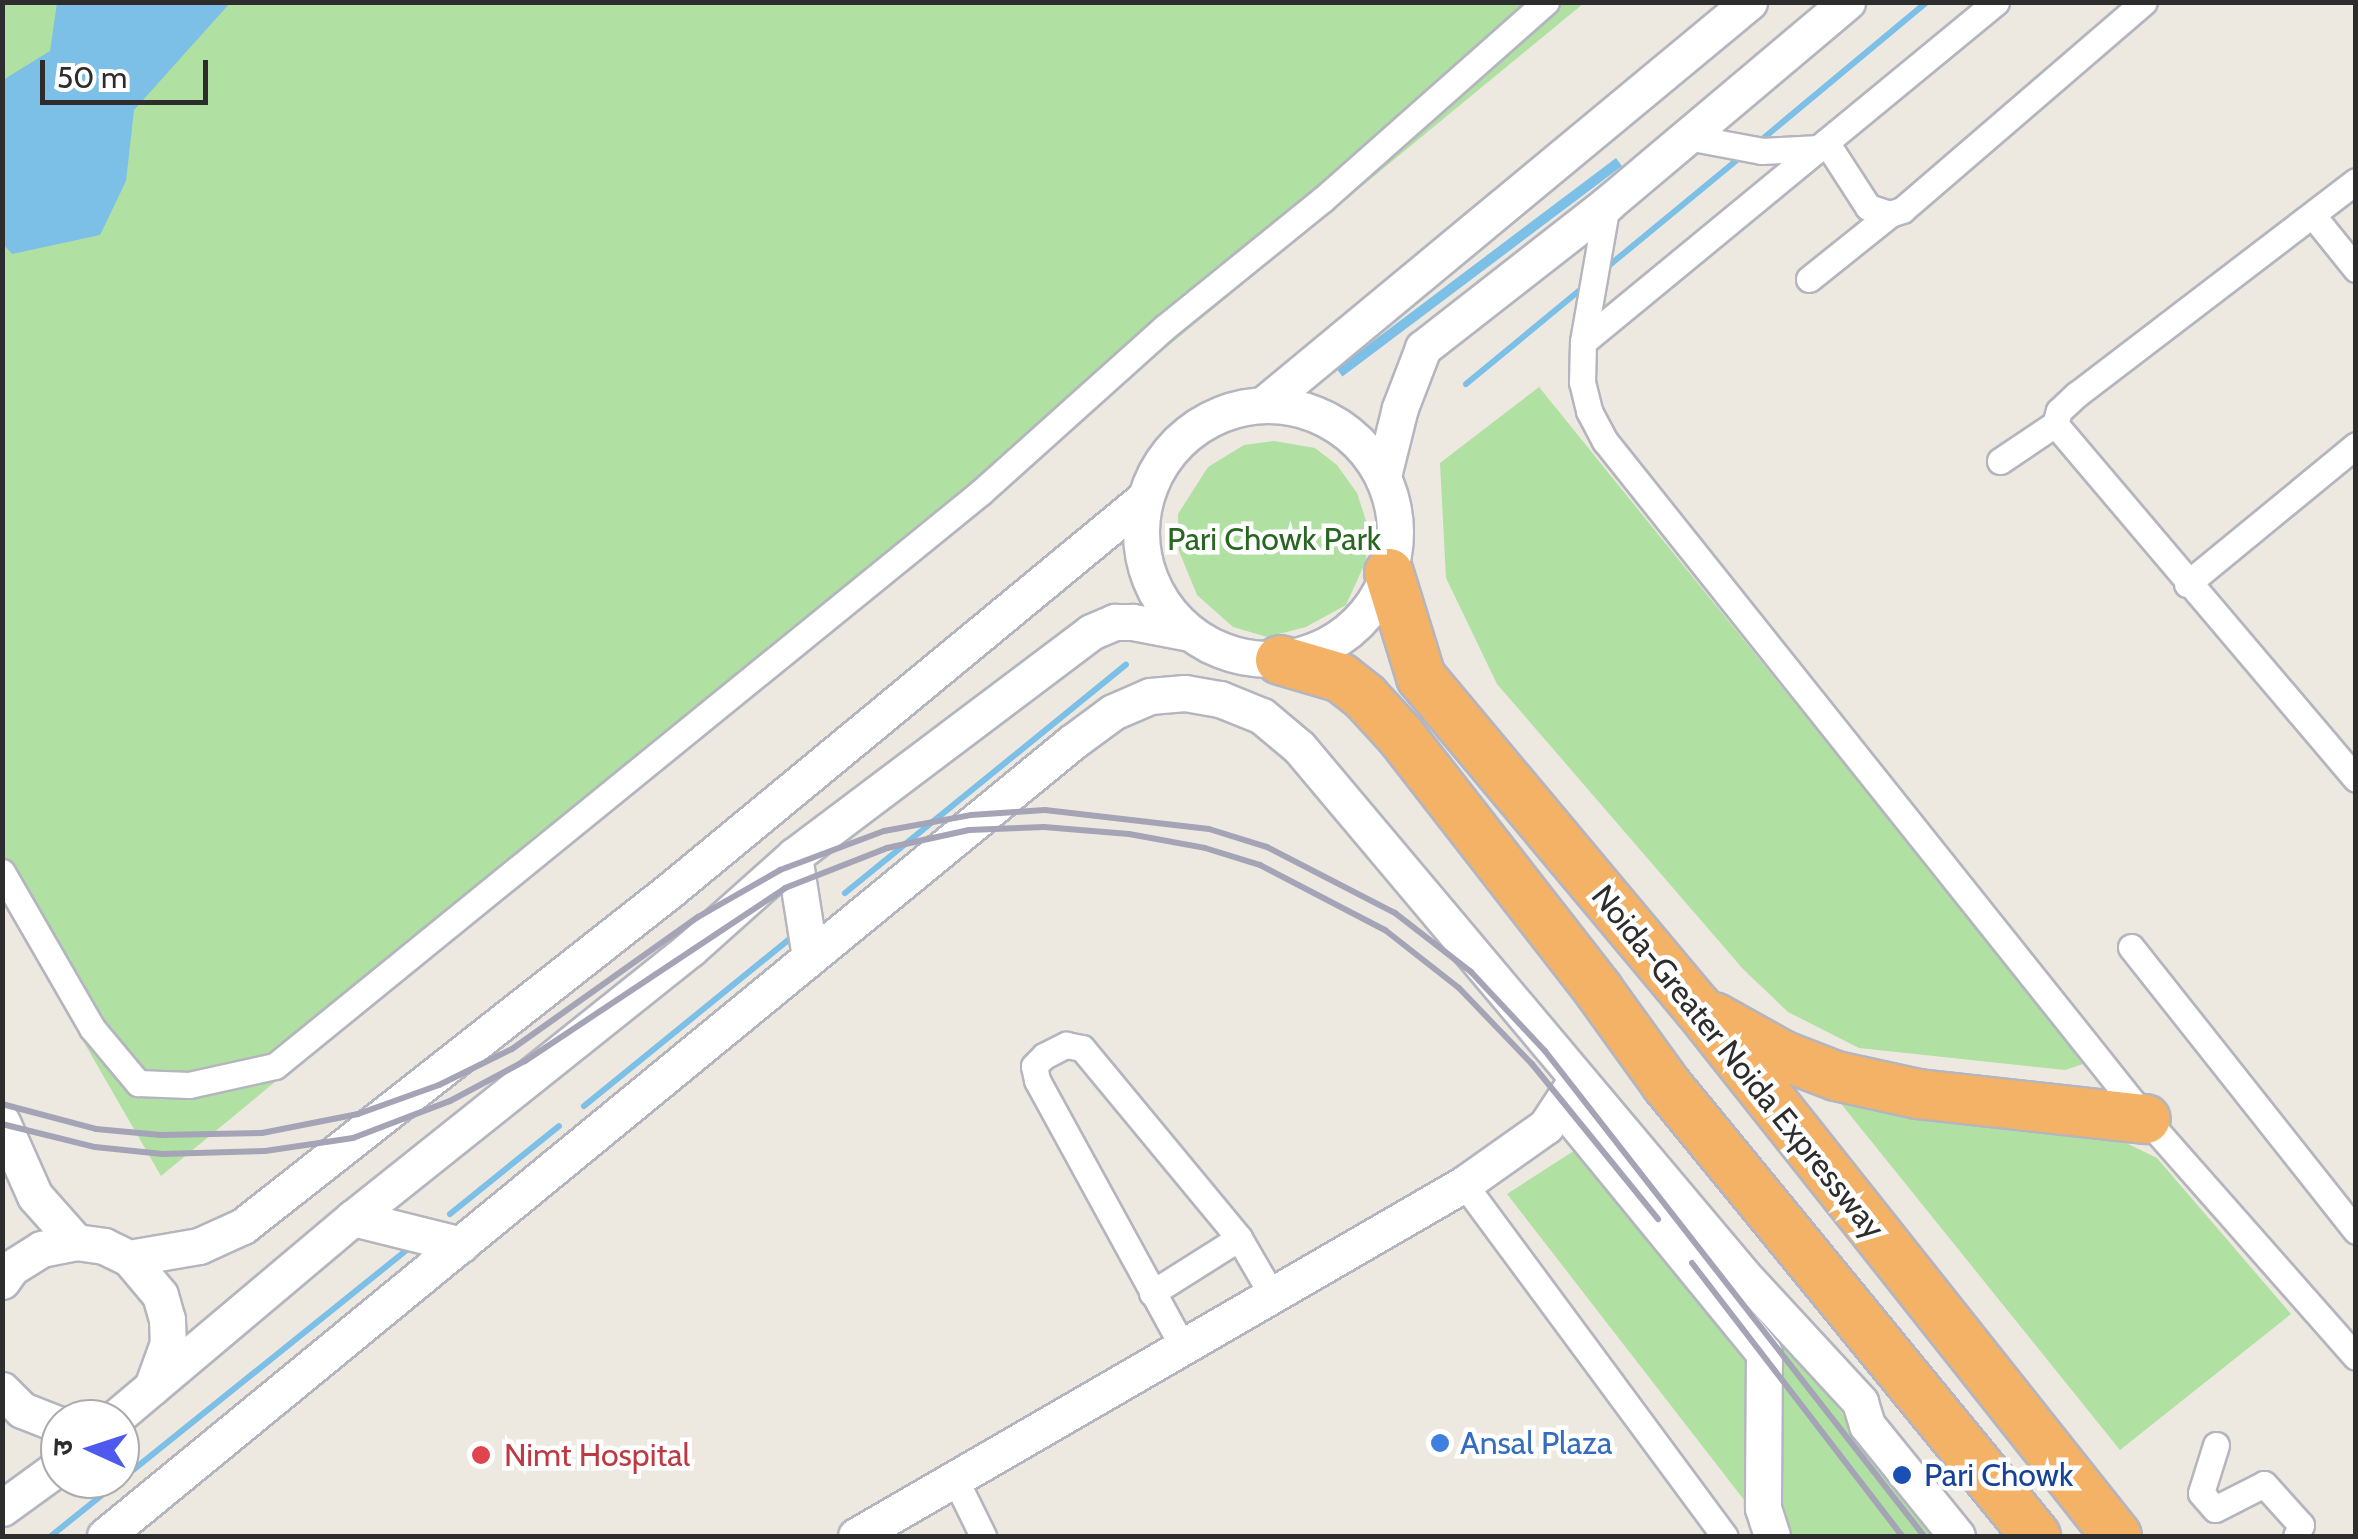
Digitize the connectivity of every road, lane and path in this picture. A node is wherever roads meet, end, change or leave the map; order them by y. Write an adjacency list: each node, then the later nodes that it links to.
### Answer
1 (1546, 2): 27 (street)
2 (1749, 2): 15 (main road)
3 (1846, 2): 6 (main road)
4 (1996, 2): 7 (street)
5 (2144, 2): 10 (street)
6 (1682, 136): 7 (street); 9 (main road)
7 (1823, 145): 10 (street); 14 (street)
8 (2356, 181): 11 (street)
9 (1607, 204): 14 (street); 19 (main road)
10 (1890, 214): 13 (street)
11 (2314, 217): 12 (street); 16 (street)
12 (2356, 270)
13 (1810, 278)
14 (1583, 342): 32 (street)
15 (1264, 404): 19 (main road); 20 (main road)
16 (2055, 424): 18 (street); 22 (street)
17 (2356, 444): 22 (street)
18 (2000, 461)
19 (1383, 476): 21 (main road)
20 (1146, 498): 23 (main road); 41 (main road)
21 (1389, 573): 24 (main road); 30 (highway, Noida-Greater Noida Expressway)
22 (2187, 584): 25 (street)
23 (1190, 633): 24 (main road); 26 (main road)
24 (1280, 660): 46 (highway, Noida-Greater Noida Expressway)
25 (2352, 768)
26 (794, 856): 29 (main road); 36 (main road)
27 (2, 872)
28 (2131, 948): 37 (street)
29 (810, 957): 31 (main road); 40 (main road)
30 (1698, 1008): 32 (highway); 64 (highway, Noida-Greater Noida Expressway)
31 (1577, 1079): 33 (main road); 33 (main road)
32 (2146, 1120): 47 (street)
33 (1576, 1121): 35 (main road); 51 (main road); 61 (main road)
34 (2, 1122): 39 (main road)
35 (1464, 1184): 44 (main road); 60 (street)
36 (353, 1218): 40 (main road); 48 (main road)
37 (2356, 1231)
38 (1239, 1238): 43 (street); 43 (street); 44 (street)
39 (76, 1242): 41 (main road); 42 (main road)
40 (460, 1245): 57 (main road)
41 (129, 1258): 48 (main road)
42 (2, 1281)
43 (1152, 1293): 45 (street)
44 (1272, 1295): 45 (main road)
45 (1183, 1347): 54 (main road)
46 (1882, 1347): 51 (main road); 63 (highway, Noida-Greater Noida Expressway)
47 (2355, 1355)
48 (152, 1388): 50 (main road)
49 (2, 1390): 52 (main road)
50 (139, 1399)
51 (1860, 1402): 62 (main road)
52 (40, 1417)
53 (2216, 1446): 65 (street)
54 (955, 1479): 58 (main road); 59 (street)
55 (40, 1480): 56 (main road)
56 (2, 1508)
57 (105, 1536)
58 (856, 1536)
59 (983, 1536)
60 (1724, 1536)
61 (1772, 1536)
62 (1956, 1536)
63 (2036, 1536)
64 (2117, 1536)
65 (2296, 1536)

